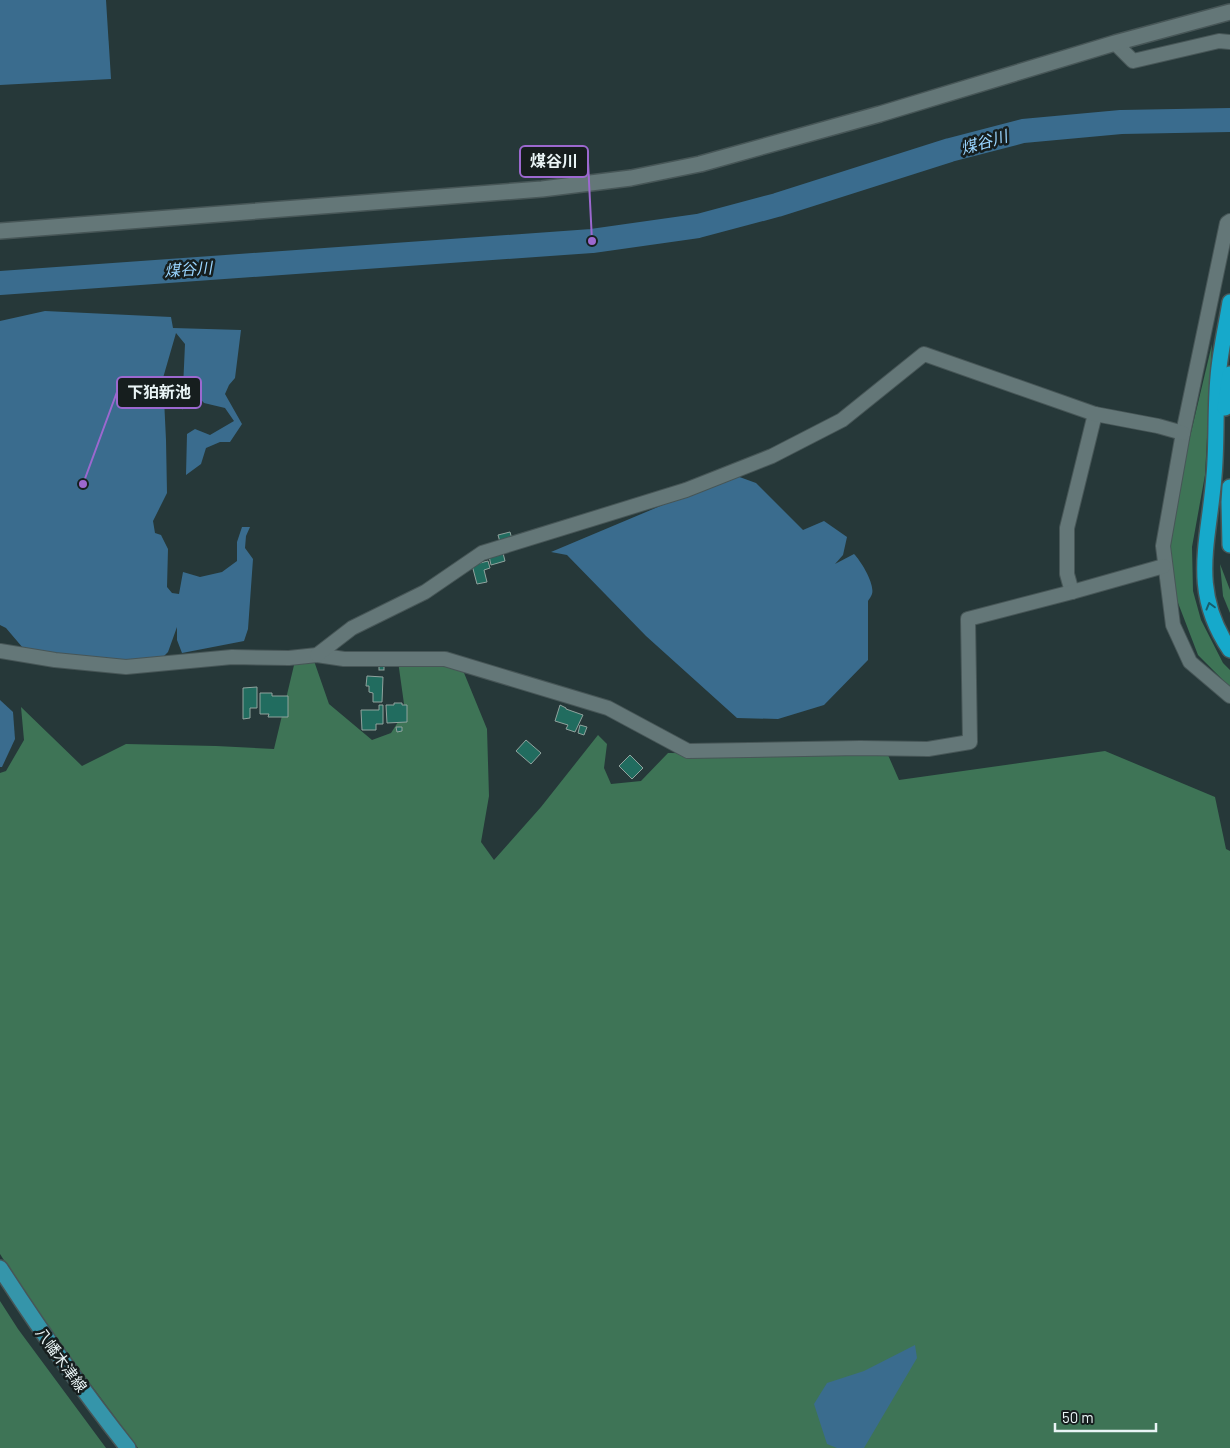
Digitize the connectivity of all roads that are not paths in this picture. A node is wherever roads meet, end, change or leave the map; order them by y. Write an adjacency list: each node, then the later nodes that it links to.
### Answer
1 (1230, 12): 3 (street)
2 (1230, 42): 3 (street)
3 (1115, 43): 5 (street)
4 (1230, 221): 9 (street)
5 (0, 231)
6 (1230, 302): 10 (highway)
7 (1230, 374): 10 (highway)
8 (1095, 414): 9 (street); 14 (street); 17 (street)
9 (1183, 433): 13 (street)
10 (1214, 476): 15 (highway, one-way to 10)
11 (1230, 487): 12 (highway)
12 (1230, 545)
13 (1164, 566): 14 (street); 18 (street)
14 (1072, 592): 17 (street)
15 (1230, 650)
16 (0, 651): 17 (street)
17 (317, 655)
18 (1230, 696)
19 (0, 1268): 20 (main road, 八幡木津線)
20 (128, 1448)

